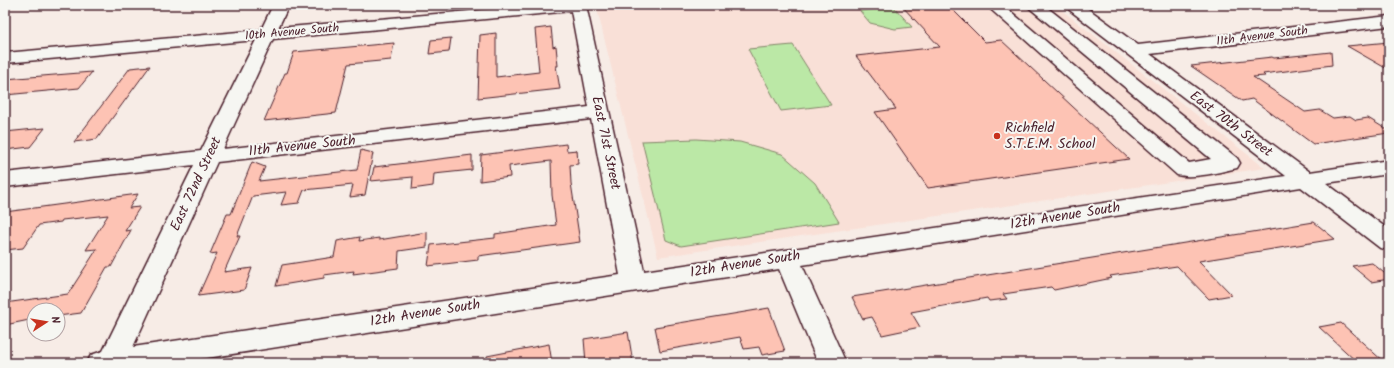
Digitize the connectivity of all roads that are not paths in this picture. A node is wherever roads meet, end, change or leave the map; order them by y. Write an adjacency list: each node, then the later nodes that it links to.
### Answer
1 (281, 5): 9 (street, East 72nd Street)
2 (994, 5): 7 (street)
3 (1034, 5): 6 (street)
4 (578, 6): 9 (street, 10th Avenue South); 12 (street, East 71st Street)
5 (1080, 10): 6 (street); 10 (street, East 70th Street)
6 (1049, 17): 7 (street); 14 (street)
7 (1012, 21): 14 (street)
8 (1389, 21): 10 (street, 11th Avenue South)
9 (267, 34): 11 (street, 10th Avenue South); 13 (street, East 72nd Street)
10 (1135, 51): 17 (street, East 70th Street)
11 (5, 58)
12 (600, 112): 13 (street, 11th Avenue South); 21 (street, East 71st Street)
13 (208, 157): 16 (street, 11th Avenue South); 22 (street, East 72nd Street)
14 (1196, 168): 18 (street)
15 (1389, 168): 17 (street, 12th Avenue South)
16 (5, 180)
17 (1307, 180): 18 (street, 12th Avenue South); 19 (street, East 70th Street)
18 (1226, 192): 20 (street, 12th Avenue South)
19 (1389, 242)
20 (787, 258): 21 (street, 12th Avenue South); 23 (street)
21 (634, 281): 22 (street, 12th Avenue South)
22 (108, 362)
23 (832, 363)

